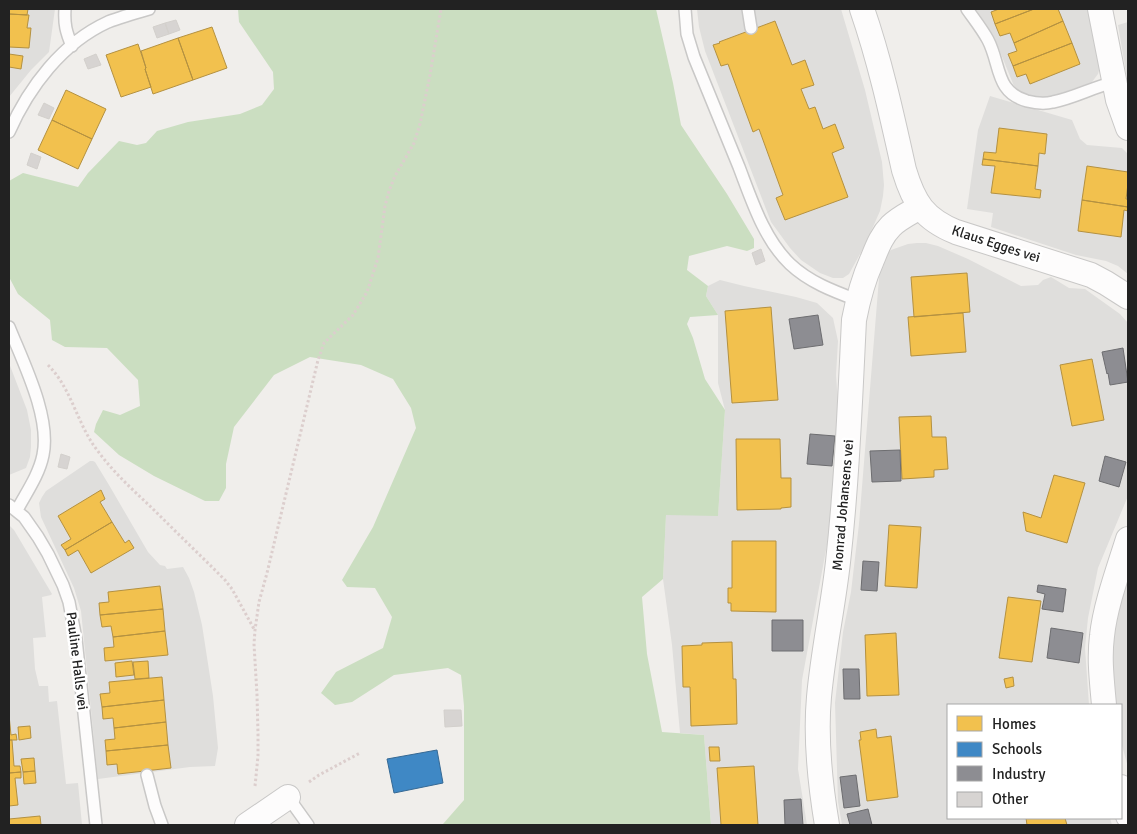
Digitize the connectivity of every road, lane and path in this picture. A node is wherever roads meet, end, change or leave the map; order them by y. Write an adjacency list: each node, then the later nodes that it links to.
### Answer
1 (65, 9): 10 (lane)
2 (148, 9): 10 (lane)
3 (442, 9): 21 (path)
4 (685, 9): 16 (lane)
5 (748, 9): 9 (lane)
6 (862, 9): 14 (street, Klaus Egges vei)
7 (966, 9): 11 (lane)
8 (1100, 9): 11 (street)
9 (750, 28)
10 (72, 46): 13 (lane)
11 (1115, 82): 12 (street)
12 (1128, 128)
13 (9, 132)
14 (920, 207): 15 (street, Klaus Egges vei); 16 (street, Monrad Johansens vei)
15 (1128, 297)
16 (858, 300): 32 (street, Monrad Johansens vei)
17 (9, 327): 18 (lane, Pauline Halls vei)
18 (17, 348): 19 (lane, Pauline Halls vei); 21 (path)
19 (13, 508): 29 (lane, Pauline Halls vei)
20 (1128, 538): 22 (street)
21 (255, 630): 28 (path)
22 (1104, 704)
23 (360, 753): 26 (path)
24 (147, 775): 30 (lane)
25 (1122, 791): 27 (street)
26 (288, 797): 28 (street); 31 (lane)
27 (1128, 816)
28 (254, 820)
29 (96, 825)
30 (162, 825)
31 (308, 825)
32 (827, 825)

